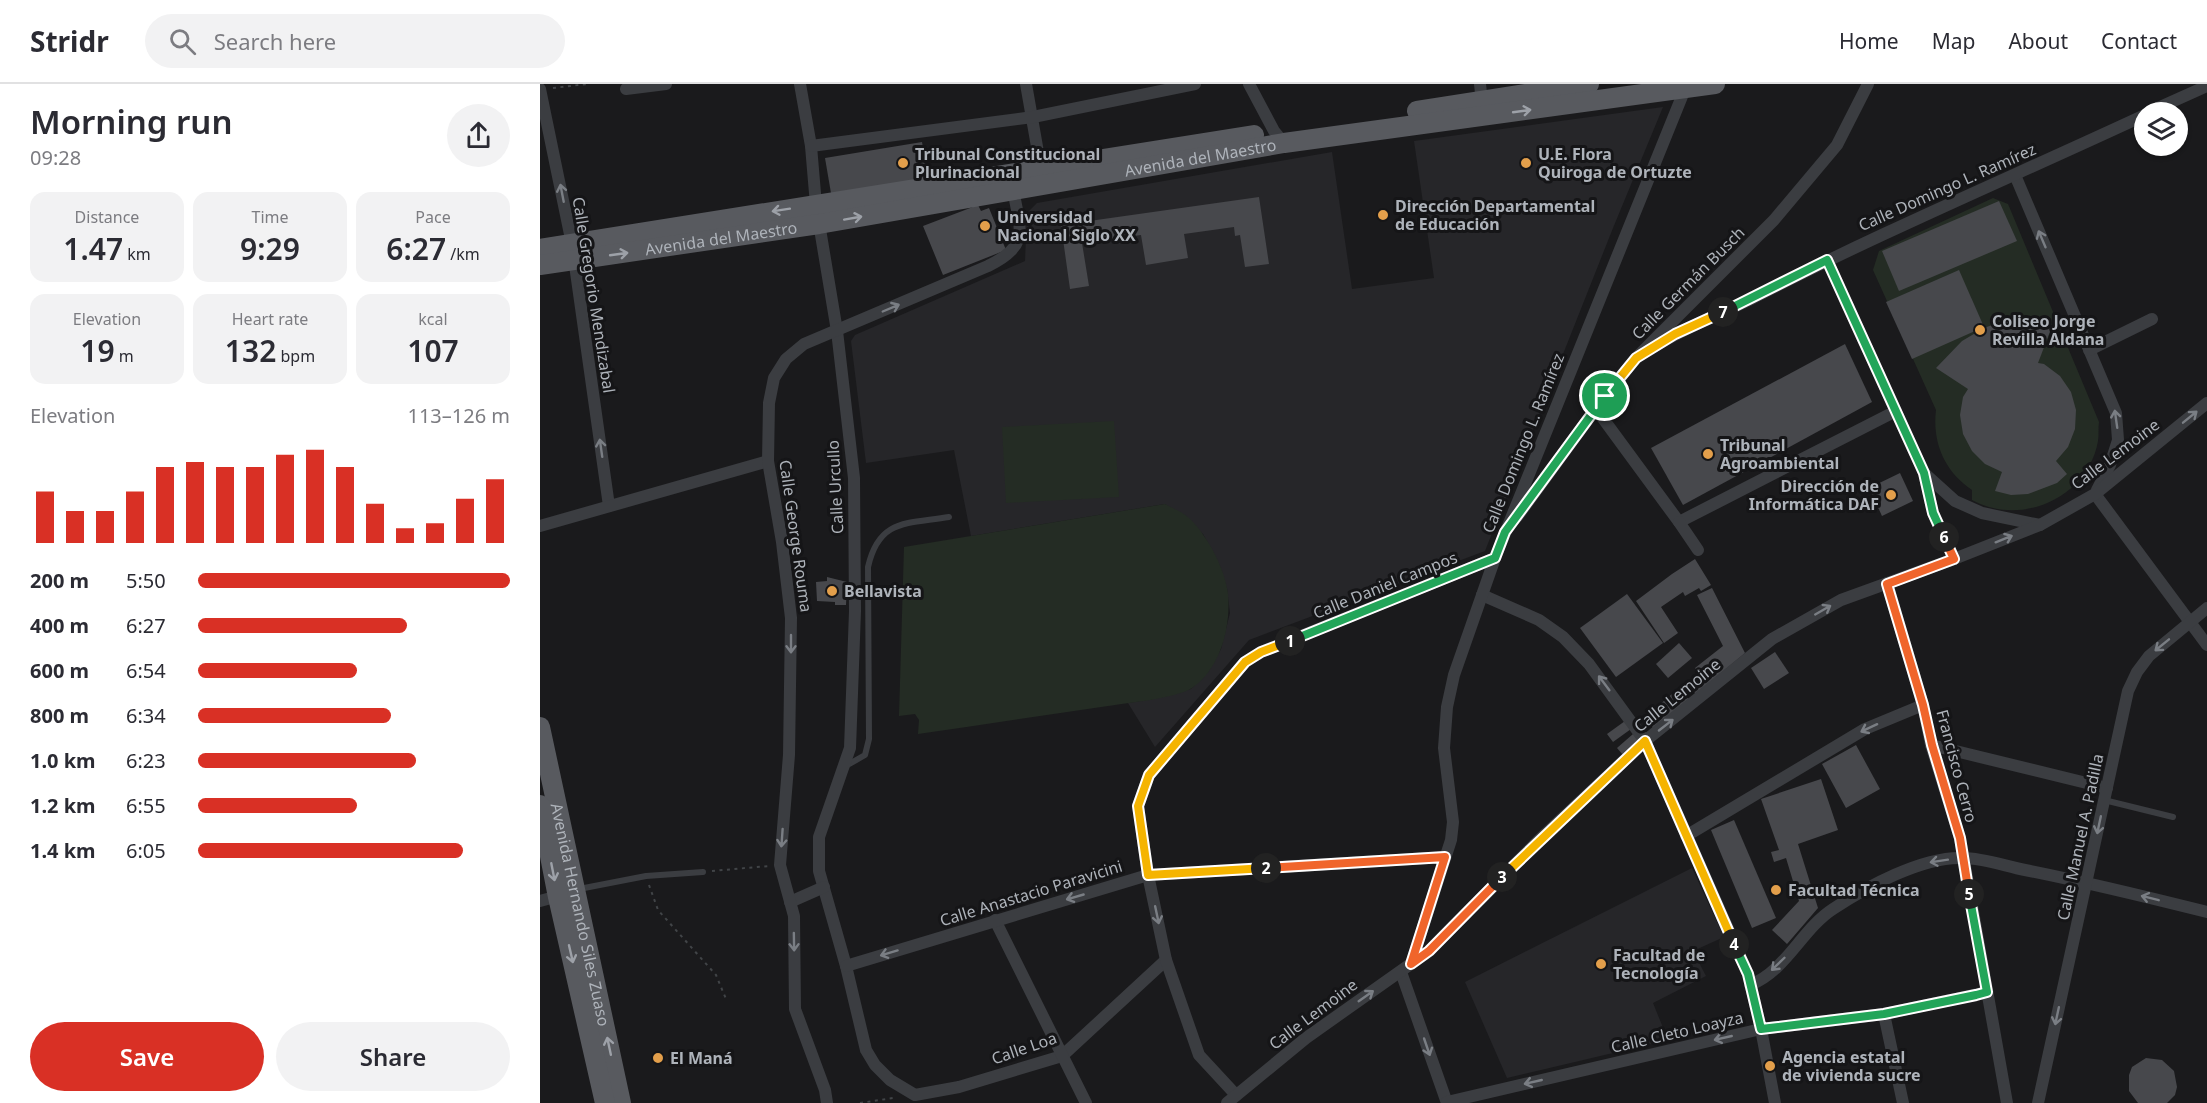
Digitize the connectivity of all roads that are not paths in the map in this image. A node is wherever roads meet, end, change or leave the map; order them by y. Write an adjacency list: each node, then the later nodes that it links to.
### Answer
1 (666, 84): 12 (street)
2 (800, 84): 18 (street, Calle Urcullo)
3 (1026, 84): 15 (street)
4 (1195, 84): 15 (street)
5 (1249, 84): 17 (street)
6 (1589, 84): 13 (main road, Avenida del Maestro)
7 (1715, 84): 9 (main road, Avenida del Maestro)
8 (1868, 84): 30 (street, Calle Germán Busch)
9 (1685, 86): 17 (main road, Avenida del Maestro, one-way to 9); 42 (street, Calle Domingo L. Ramírez)
10 (2207, 86): 14 (street)
11 (541, 89): 24 (street, Calle Gregorio Mendizabal, one-way to 11)
12 (626, 89)
13 (1481, 93): 17 (main road, Avenida del Maestro)
14 (2171, 102)
15 (1033, 117): 18 (street); 20 (street)
16 (2134, 120): 19 (street, Calle Domingo L. Ramírez)
17 (1279, 137): 20 (main road, Avenida del Maestro)
18 (811, 146): 22 (street, Calle Urcullo)
19 (2015, 175): 25 (street, Calle Domingo L. Ramírez); 29 (street, one-way to 19)
20 (1042, 177): 21 (main road, Avenida del Maestro); 22 (main road, Avenida del Maestro)
21 (1013, 189): 22 (main road, Avenida del Maestro, one-way to 21); 28 (street, Calle George Rouma, one-way to 21)
22 (818, 214): 24 (main road, Avenida del Maestro); 28 (street, Calle Urcullo)
23 (540, 249): 24 (main road, Avenida del Maestro)
24 (573, 252): 26 (main road, Avenida del Maestro); 37 (street, Calle Gregorio Mendizabal, one-way to 24)
25 (1827, 260): 30 (street, Calle Domingo L. Ramírez); 33 (street)
26 (540, 265)
27 (2152, 319): 29 (street)
28 (837, 331): 34 (street, Calle George Rouma); 55 (street, Calle Urcullo)
29 (2089, 350): 36 (street, one-way to 29)
30 (1636, 358): 32 (street, Calle Germán Busch)
31 (2207, 404): 36 (street, Calle Lemoine, one-way to 31)
32 (1596, 409): 39 (street); 42 (street, Calle Germán Busch)
33 (1896, 411): 35 (street); 39 (street)
34 (768, 461): 37 (street); 67 (street, Calle George Rouma, one-way to 67)
35 (1924, 473): 40 (street); 45 (street)
36 (2095, 494): 40 (street, Calle Lemoine); 49 (street)
37 (609, 506): 41 (street)
38 (949, 517): 55 (lane)
39 (1679, 522): 43 (street)
40 (2040, 525): 45 (street, Calle Lemoine, one-way to 40)
41 (540, 526)
42 (1505, 532): 44 (street, Calle Domingo L. Ramírez)
43 (1698, 550)
44 (1495, 558): 47 (street, Calle Domingo L. Ramírez); 63 (street, Calle Daniel Campos)
45 (1954, 559): 46 (street, Calle Lemoine)
46 (1887, 584): 51 (street, Francisco Cerro); 53 (street, Calle Lemoine, one-way to 46)
47 (1482, 595): 53 (street, one-way to 47); 60 (street, Calle Domingo L. Ramírez)
48 (2207, 608): 49 (street, Calle Manuel A. Padilla)
49 (2190, 622): 50 (street); 56 (street, Calle Manuel A. Padilla, one-way to 56)
50 (2207, 645)
51 (1923, 705): 54 (street, Francisco Cerro); 59 (street, one-way to 59)
52 (540, 727): 66 (main road, Avenida Hernando Siles Zuaso)
53 (1645, 741): 59 (street); 72 (street, Calle Lemoine)
54 (1932, 745): 56 (street); 61 (street, Francisco Cerro)
55 (843, 767): 65 (street, Calle Urcullo)
56 (2106, 794): 58 (lane); 64 (street, Calle Manuel A. Padilla, one-way to 64)
57 (540, 805): 66 (main road, Avenida Hernando Siles Zuaso, one-way to 66)
58 (2173, 817)
59 (1686, 836): 73 (street)
60 (1445, 857): 63 (street, Calle Anastacio Paravicini); 72 (street, Calle Domingo L. Ramírez)
61 (1962, 857): 64 (street); 73 (street, one-way to 73); 74 (street, Francisco Cerro)
62 (703, 872): 66 (lane)
63 (1148, 875): 69 (street, Calle Anastacio Paravicini, one-way to 69); 70 (street, Calle Daniel Campos, one-way to 70)
64 (2087, 882): 68 (street, one-way to 64); 88 (street, Calle Manuel A. Padilla, one-way to 88)
65 (824, 887): 67 (street); 71 (street, Calle Urcullo)
66 (558, 896): 80 (main road, Avenida Hernando Siles Zuaso, one-way to 80); 81 (main road, Avenida Hernando Siles Zuaso, one-way to 66)
67 (790, 902): 82 (street, Calle George Rouma, one-way to 82)
68 (2207, 912)
69 (995, 920): 71 (street, Calle Anastacio Paravicini, one-way to 71); 77 (street)
70 (1166, 960): 77 (street, Calle Loa); 79 (street, Calle Daniel Campos)
71 (846, 966): 78 (street, Calle Urcullo)
72 (1406, 968): 79 (street, Calle Lemoine, one-way to 72); 84 (street, one-way to 84)
73 (1750, 985): 76 (street)
74 (1987, 992): 75 (street, Calle Cleto Loayza); 87 (street, Francisco Cerro)
75 (1884, 1014): 76 (street, Calle Cleto Loayza); 86 (street)
76 (1761, 1029): 84 (street, Calle Cleto Loayza, one-way to 84); 85 (street)
77 (1062, 1056): 78 (street, Calle Loa); 83 (street)
78 (915, 1095)
79 (1232, 1100)
80 (605, 1103)
81 (621, 1103)
82 (827, 1103)
83 (1086, 1103)
84 (1447, 1103)
85 (1775, 1103)
86 (1903, 1103)
87 (2007, 1103)
88 (2038, 1103)

